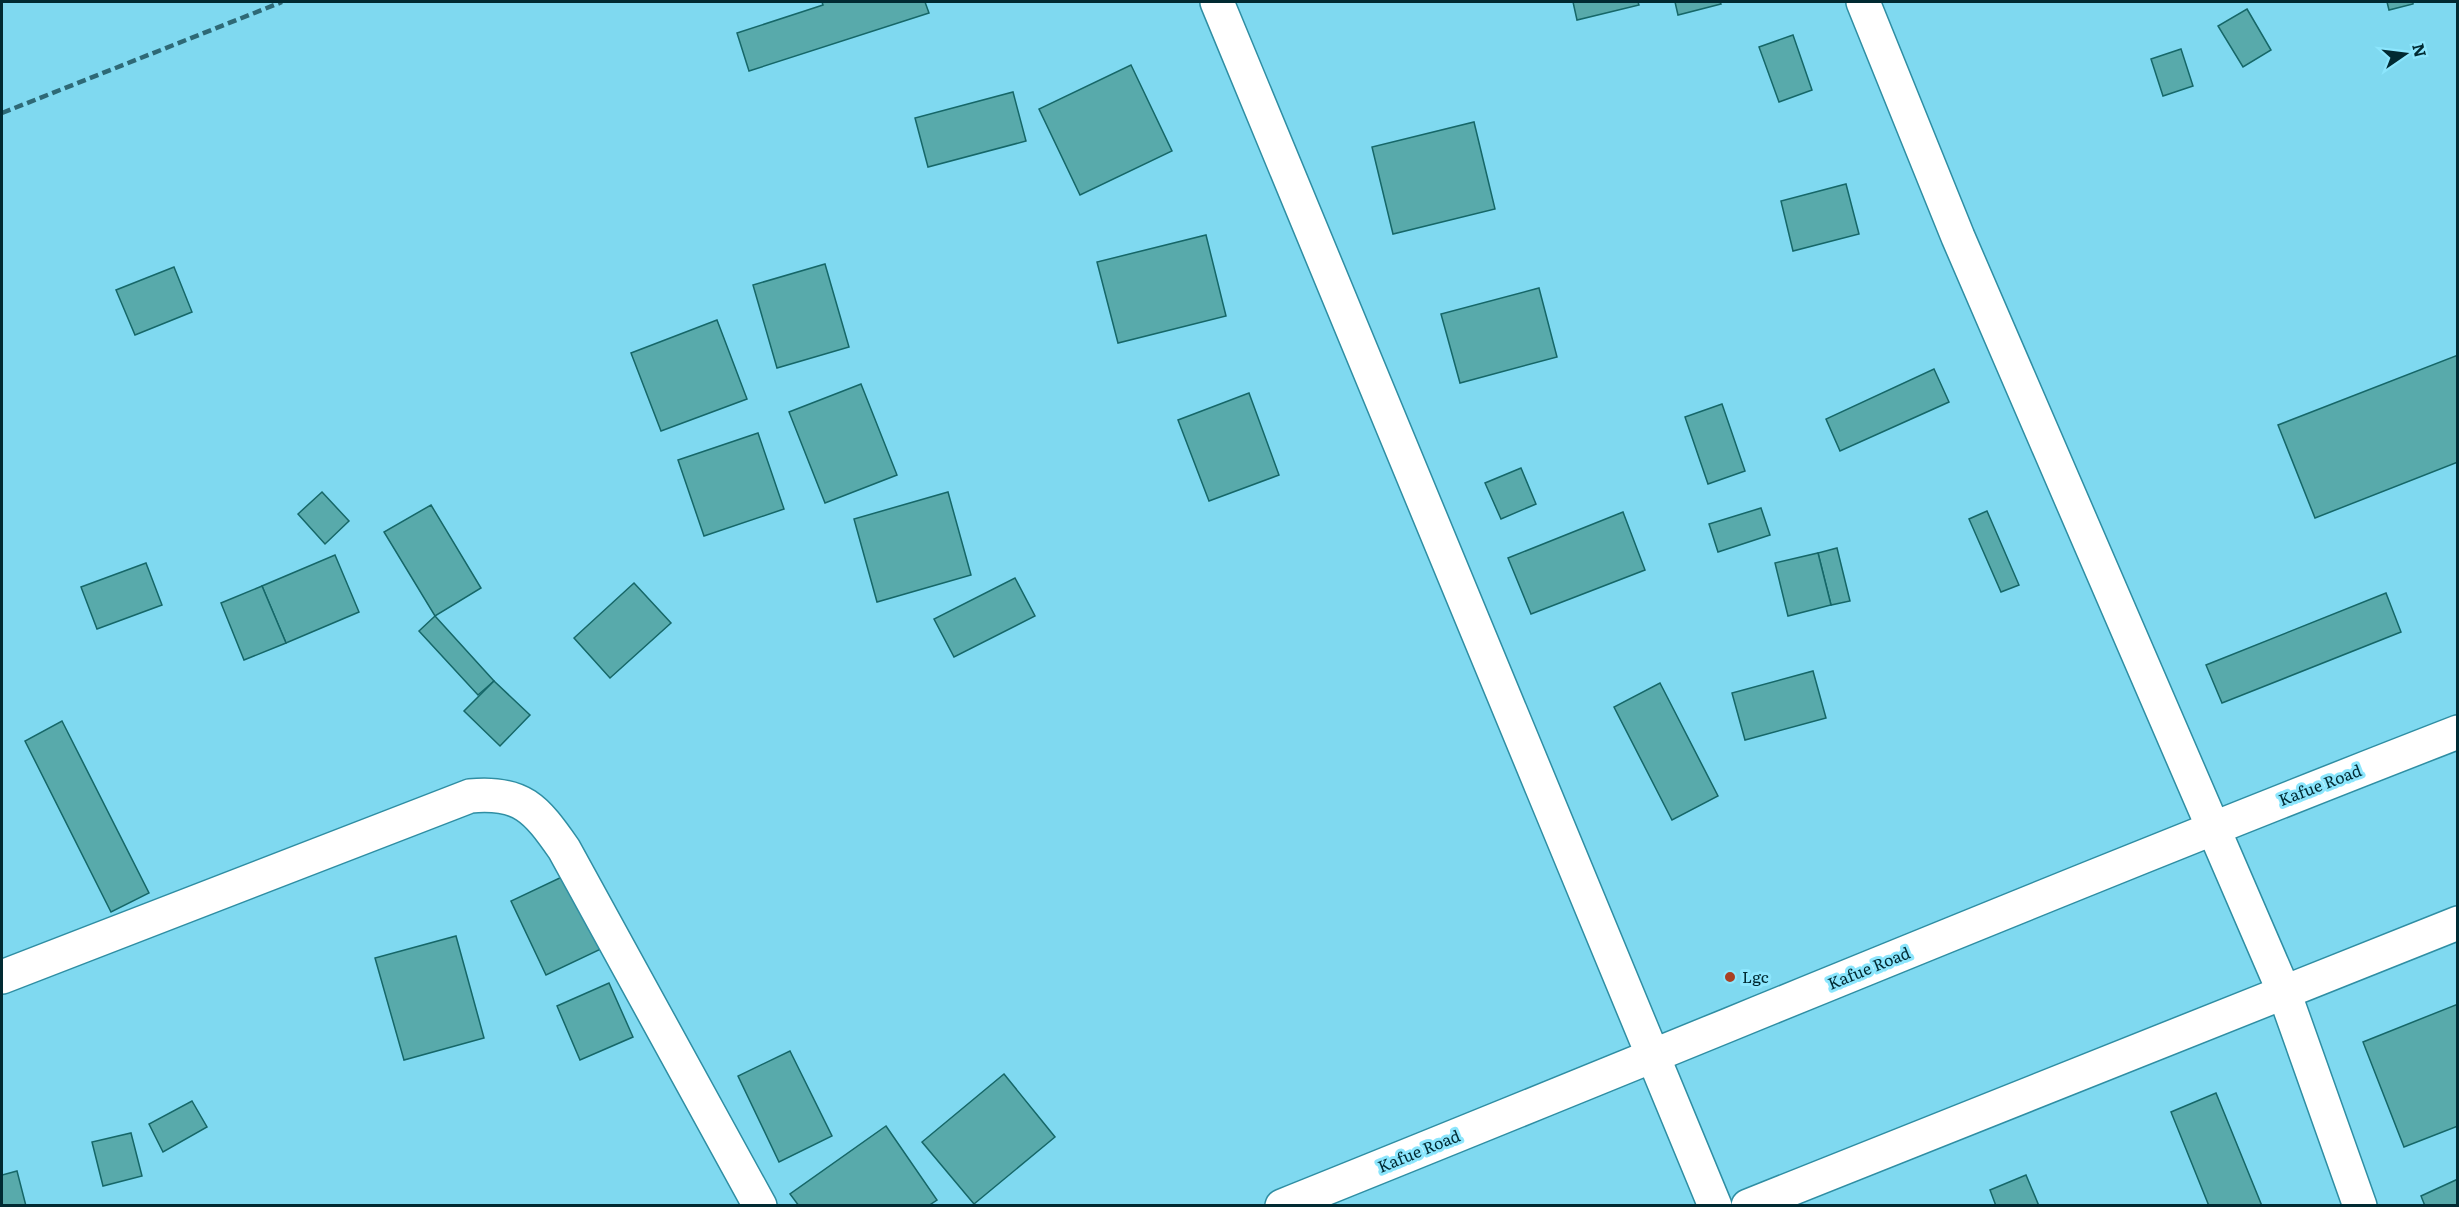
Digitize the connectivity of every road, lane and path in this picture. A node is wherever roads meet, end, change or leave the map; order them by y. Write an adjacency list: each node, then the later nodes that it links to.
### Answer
1 (1217, 2): 8 (main road)
2 (1863, 2): 4 (main road)
3 (2457, 732): 4 (main road, Kafue Road)
4 (2214, 826): 7 (main road); 8 (main road, Kafue Road)
5 (2457, 923): 7 (main road)
6 (2, 977): 9 (main road)
7 (2284, 992): 12 (main road); 13 (main road)
8 (1653, 1058): 10 (main road, Kafue Road); 11 (main road)
9 (760, 1206)
10 (1282, 1206)
11 (1715, 1206)
12 (1748, 1206)
13 (2360, 1206)

